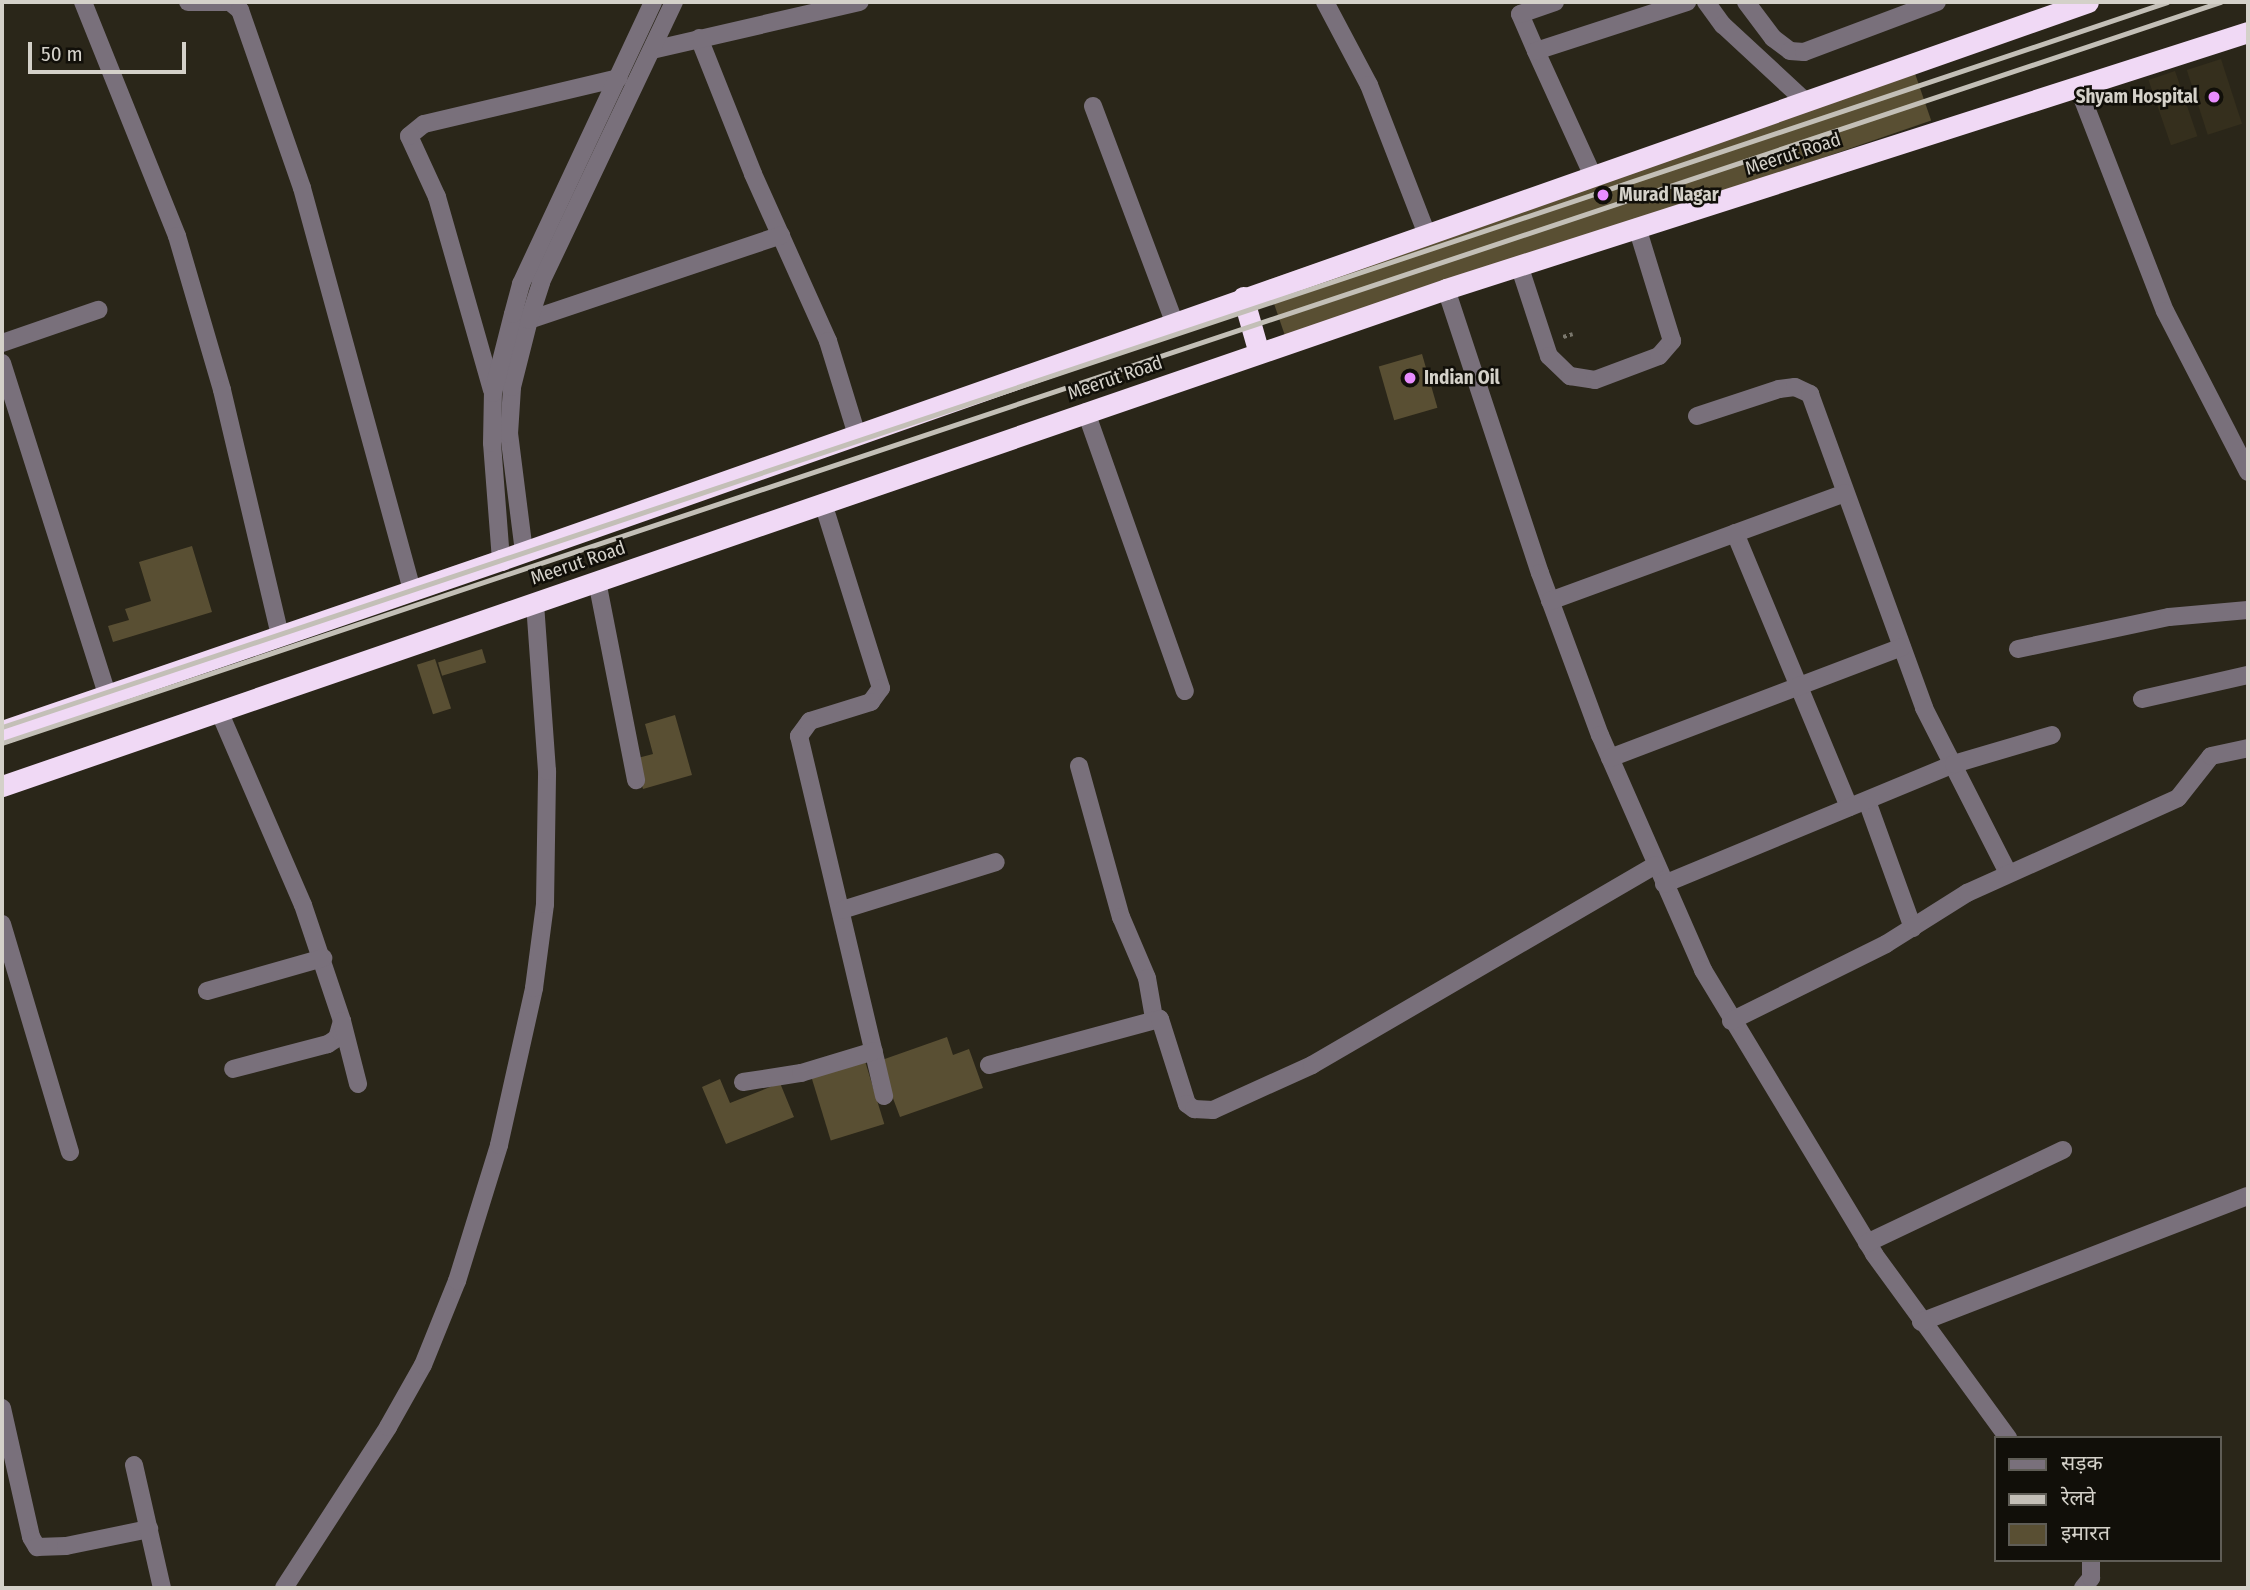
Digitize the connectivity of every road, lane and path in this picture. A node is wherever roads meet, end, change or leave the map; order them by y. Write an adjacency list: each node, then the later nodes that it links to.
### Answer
1 (83, 2): 53 (street)
2 (188, 2): 3 (street)
3 (228, 2): 49 (street)
4 (653, 2): 20 (street)
5 (674, 2): 18 (street)
6 (860, 2): 17 (street)
7 (1325, 2): 27 (street)
8 (1555, 2): 14 (street)
9 (1687, 2): 19 (street)
10 (1706, 2): 22 (street)
11 (1746, 2): 12 (street)
12 (1937, 2)
13 (2088, 2): 15 (highway, Meerut Road)
14 (1517, 8): 19 (street)
15 (2045, 8): 22 (highway, Meerut Road)
16 (2248, 32): 21 (highway, Meerut Road)
17 (699, 38): 18 (street); 28 (street)
18 (652, 50): 24 (street)
19 (1536, 51): 25 (street)
20 (619, 78): 24 (street); 38 (street)
21 (2078, 87): 26 (highway, Meerut Road); 42 (street)
22 (1804, 100): 25 (highway, Meerut Road)
23 (1093, 106): 34 (street)
24 (596, 148): 33 (street); 38 (street)
25 (1592, 174): 27 (highway, Meerut Road)
26 (1637, 228): 29 (highway, Meerut Road); 29 (street)
27 (1426, 232): 31 (highway, Meerut Road)
28 (781, 235): 33 (street); 41 (street)
29 (1519, 265): 30 (highway, Meerut Road)
30 (1446, 289): 36 (highway, Meerut Road); 50 (street)
31 (1243, 297): 34 (highway, Meerut Road); 36 (highway)
32 (98, 310): 35 (street)
33 (529, 320): 46 (street)
34 (1174, 322): 41 (highway, Meerut Road)
35 (2, 342)
36 (1259, 353): 39 (highway, Meerut Road)
37 (2, 363): 59 (street)
38 (493, 393): 47 (street)
39 (1086, 412): 44 (highway, Meerut Road); 58 (street)
40 (1697, 416): 43 (street)
41 (857, 435): 46 (highway, Meerut Road)
42 (2248, 472)
43 (1845, 493): 45 (street); 54 (street)
44 (823, 503): 48 (highway, Meerut Road); 76 (street)
45 (1735, 533): 50 (street); 57 (street)
46 (524, 552): 47 (highway, Meerut Road)
47 (501, 560): 49 (highway, Meerut Road)
48 (597, 581): 51 (highway, Meerut Road); 68 (street)
49 (412, 591): 53 (highway, Meerut Road)
50 (1550, 601): 65 (street)
51 (535, 602): 61 (highway, Meerut Road); 102 (street)
52 (2248, 610): 55 (street)
53 (280, 636): 59 (highway, Meerut Road)
54 (1902, 647): 57 (street); 67 (street)
55 (2018, 649)
56 (2248, 675): 60 (street)
57 (1796, 684): 65 (street); 71 (street)
58 (1185, 691)
59 (107, 695): 62 (highway, Meerut Road)
60 (2142, 698)
61 (219, 711): 69 (highway, Meerut Road); 79 (street)
62 (2, 731)
63 (2052, 735): 67 (street)
64 (2248, 748): 74 (street)
65 (1610, 758): 73 (street)
66 (1079, 766): 81 (street)
67 (1952, 767): 70 (street); 74 (street)
68 (636, 779)
69 (2, 786)
70 (1867, 801): 71 (street); 78 (street)
71 (1849, 807): 75 (street)
72 (996, 862): 76 (street)
73 (1655, 865): 75 (street); 81 (street)
74 (2008, 873): 78 (street)
75 (1664, 884): 83 (street)
76 (842, 910): 84 (street)
77 (2, 924): 91 (street)
78 (1913, 928): 83 (street)
79 (323, 958): 80 (street); 82 (street)
80 (207, 992)
81 (1154, 1018): 85 (street)
82 (342, 1021): 86 (street); 88 (street)
83 (1731, 1021): 93 (street)
84 (874, 1051): 87 (street); 89 (street)
85 (989, 1065)
86 (233, 1069)
87 (743, 1082)
88 (358, 1084)
89 (884, 1096)
90 (2063, 1150): 93 (street)
91 (70, 1152)
92 (2248, 1196): 94 (street)
93 (1867, 1242): 94 (street)
94 (1921, 1322): 96 (street)
95 (2, 1408): 97 (street)
96 (2006, 1436)
97 (7, 1453): 99 (street)
98 (134, 1465): 99 (street)
99 (149, 1529): 101 (street)
100 (2091, 1562): 103 (street)
101 (162, 1588)
102 (284, 1588)
103 (2083, 1588)

